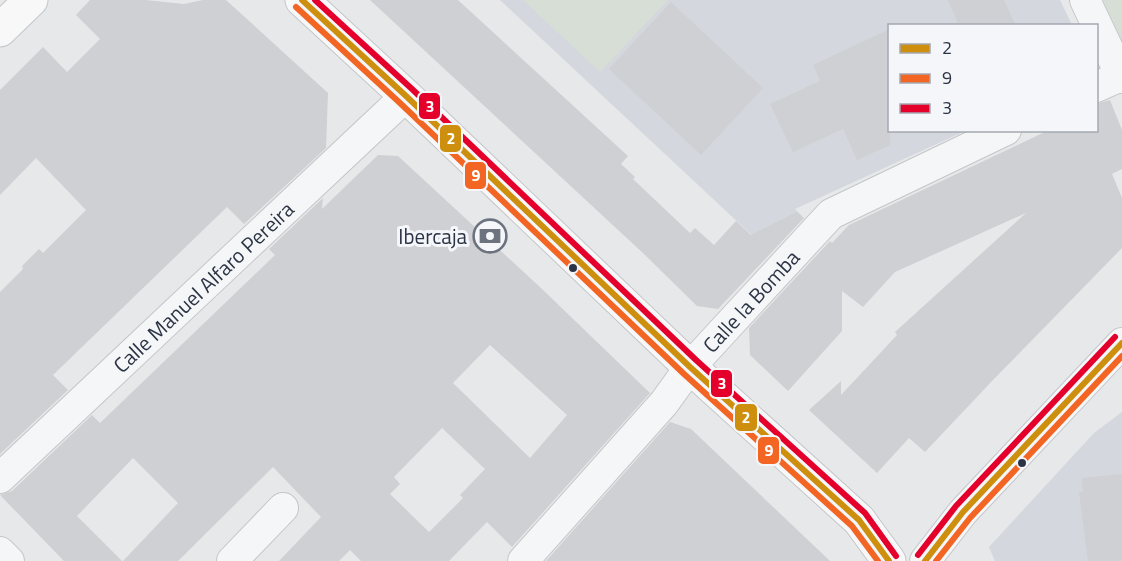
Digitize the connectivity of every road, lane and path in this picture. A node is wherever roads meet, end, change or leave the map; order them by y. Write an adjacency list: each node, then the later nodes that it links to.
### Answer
1 (31, 0): 5 (street)
2 (302, 0): 8 (street)
3 (1085, 0): 4 (street)
4 (1093, 24)
5 (0, 30)
6 (1098, 37): 7 (street)
7 (1113, 80)
8 (406, 96): 11 (street); 12 (street, Calle Manuel Alfaro Pereira)
9 (1002, 132): 11 (street, Calle la Bomba)
10 (1122, 343): 19 (street)
11 (690, 367): 17 (street, Calle la Bomba); 18 (street)
12 (0, 478)
13 (283, 508): 16 (street)
14 (0, 552): 15 (street)
15 (9, 561)
16 (232, 561)
17 (523, 561)
18 (889, 561)
19 (925, 561)

